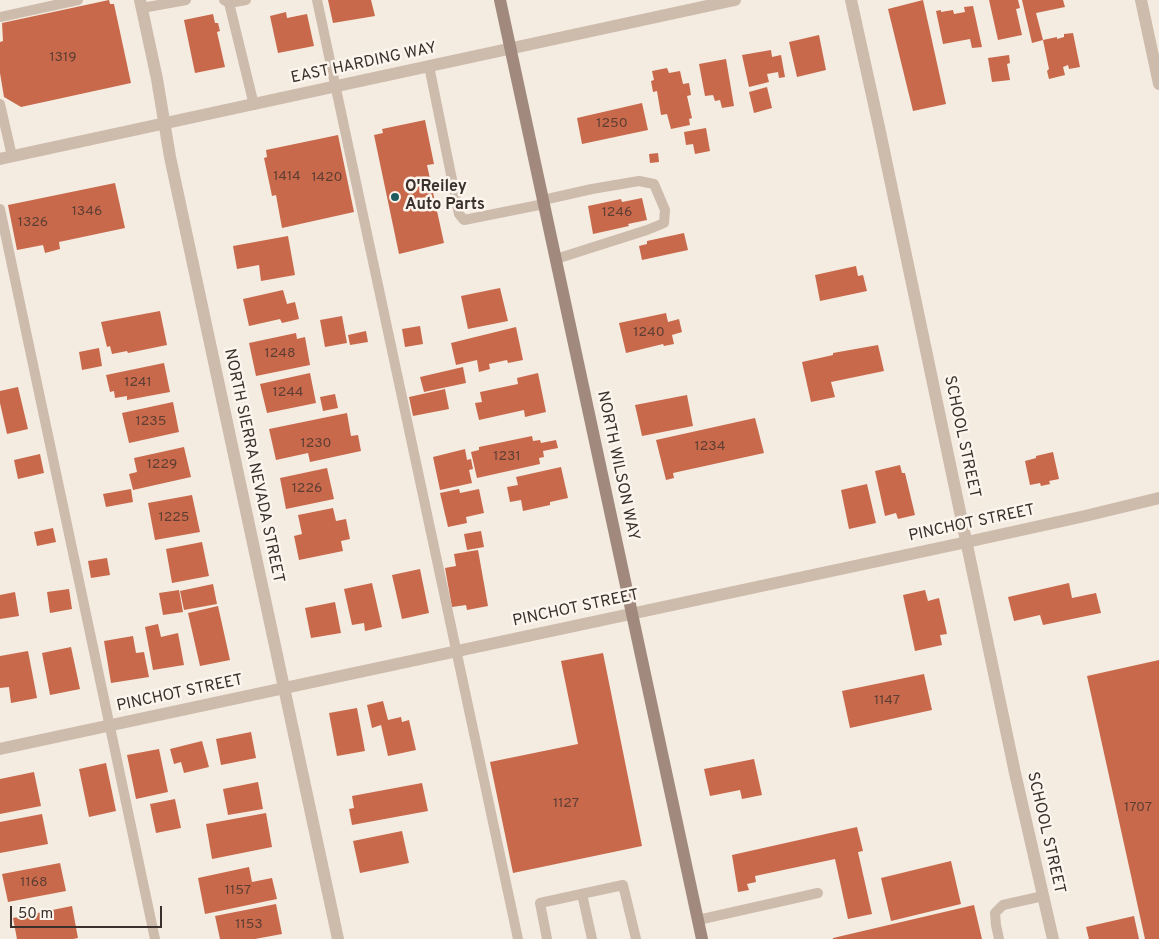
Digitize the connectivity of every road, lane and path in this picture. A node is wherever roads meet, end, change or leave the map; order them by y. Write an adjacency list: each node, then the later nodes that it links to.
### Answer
1 (78, 0): 11 (lane)
2 (186, 0): 10 (lane)
3 (246, 0): 9 (lane)
4 (317, 0): 15 (lane)
5 (500, 0): 12 (main road, NORTH WILSON WAY)
6 (735, 0): 12 (street, EAST HARDING WAY)
7 (851, 0): 24 (street, SCHOOL STREET)
8 (1141, 0): 14 (street)
9 (226, 2): 17 (lane)
10 (141, 4): 18 (street, NORTH SIERRA NEVADA STREET)
11 (0, 17)
12 (510, 49): 13 (street, EAST HARDING WAY); 20 (main road, NORTH WILSON WAY)
13 (429, 66): 15 (street, EAST HARDING WAY); 20 (lane)
14 (1159, 84)
15 (335, 87): 17 (street, EAST HARDING WAY); 26 (lane)
16 (0, 104): 19 (lane)
17 (254, 105): 18 (street, EAST HARDING WAY)
18 (165, 124): 19 (street, EAST HARDING WAY); 27 (street, NORTH SIERRA NEVADA STREET)
19 (6, 158)
20 (544, 202): 22 (main road, NORTH WILSON WAY); 22 (lane)
21 (0, 209): 28 (lane)
22 (556, 259): 25 (main road, NORTH WILSON WAY)
23 (1159, 498): 24 (street, PINCHOT STREET)
24 (966, 542): 25 (street, PINCHOT STREET); 32 (street, SCHOOL STREET)
25 (632, 613): 26 (street, PINCHOT STREET); 33 (main road, NORTH WILSON WAY)
26 (456, 651): 27 (street, PINCHOT STREET); 36 (lane)
27 (284, 689): 28 (street, PINCHOT STREET); 35 (street, NORTH SIERRA NEVADA STREET)
28 (110, 725): 29 (street, PINCHOT STREET); 34 (lane)
29 (0, 749)
30 (818, 893): 33 (lane)
31 (582, 894): 37 (lane); 38 (lane); 39 (lane)
32 (1043, 896): 41 (lane); 42 (street, SCHOOL STREET)
33 (698, 920): 40 (main road, NORTH WILSON WAY)
34 (155, 939)
35 (338, 939)
36 (518, 939)
37 (547, 939)
38 (592, 939)
39 (636, 939)
40 (702, 939)
41 (999, 939)
42 (1052, 939)

